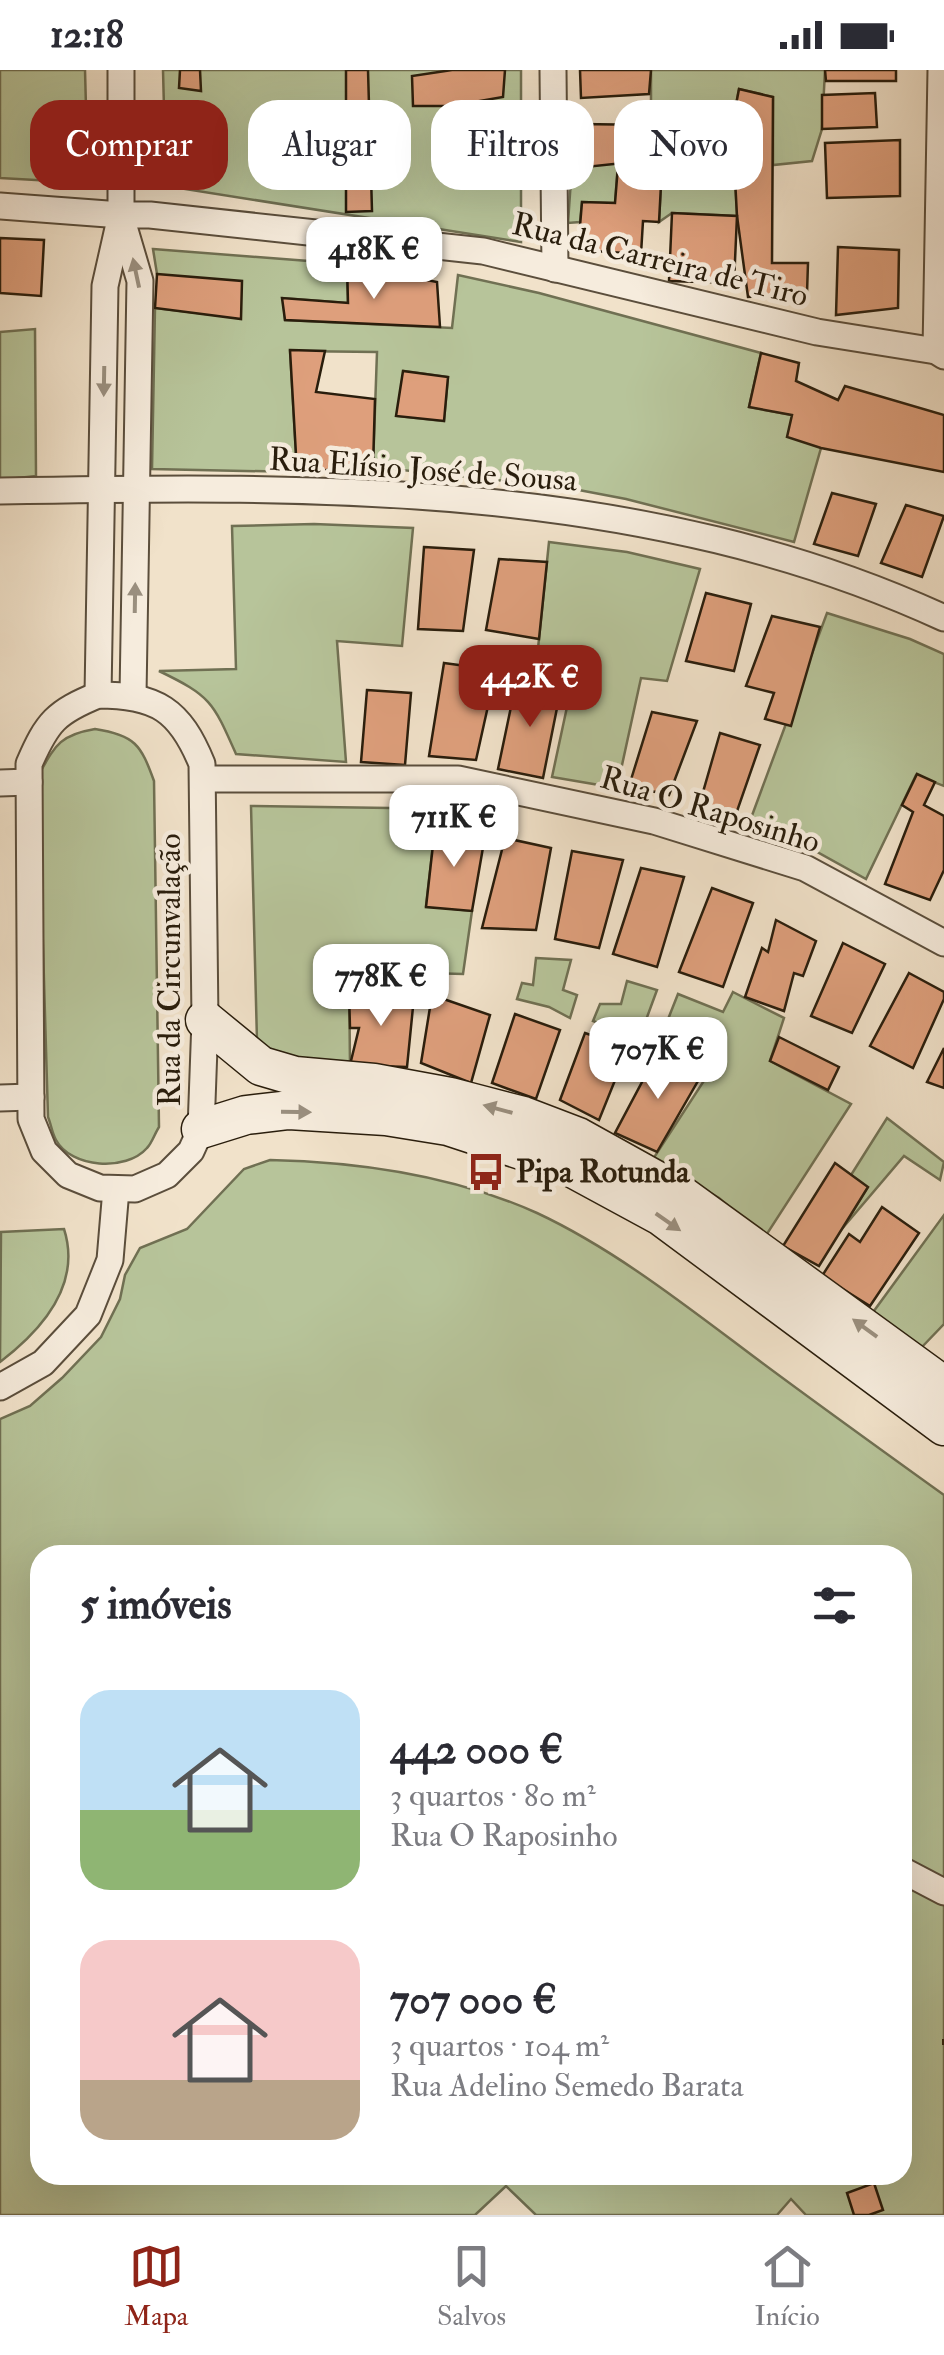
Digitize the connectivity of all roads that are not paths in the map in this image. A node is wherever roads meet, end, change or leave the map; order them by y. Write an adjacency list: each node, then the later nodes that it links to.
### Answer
1 (122, 70): 5 (street)
2 (553, 70): 6 (street)
3 (941, 70): 7 (street)
4 (0, 206): 5 (street, Rua da Carreira de Tiro)
5 (121, 216): 6 (street, Rua da Carreira de Tiro); 8 (street, one-way to 8); 9 (street, one-way to 5)
6 (554, 270): 7 (street, Rua da Carreira de Tiro)
7 (941, 352)
8 (102, 489): 9 (street, Rua Elísio José de Sousa); 10 (street, Rua Elísio José de Sousa); 12 (street)
9 (136, 489): 11 (street, Rua Elísio José de Sousa); 13 (street, one-way to 9)
10 (0, 491)
11 (944, 618)
12 (98, 695): 13 (street, Rua da Circunvalação); 16 (street, Rua da Circunvalação)
13 (133, 695): 14 (street, Rua da Circunvalação)
14 (203, 779): 17 (street, Rua O Raposinho); 18 (street, Rua da Circunvalação)
15 (0, 782): 16 (street)
16 (29, 782): 20 (street, Rua da Circunvalação)
17 (944, 943)
18 (205, 1020): 21 (street, Rua da Circunvalação); 24 (main road, one-way to 18)
19 (0, 1098): 20 (street)
20 (31, 1098): 22 (street, Rua da Circunvalação)
21 (201, 1129): 22 (street, Rua da Circunvalação); 24 (main road, one-way to 24)
22 (116, 1188): 23 (street)
23 (0, 1387)
24 (942, 1412)
25 (912, 1875): 26 (street)
26 (944, 1892)

